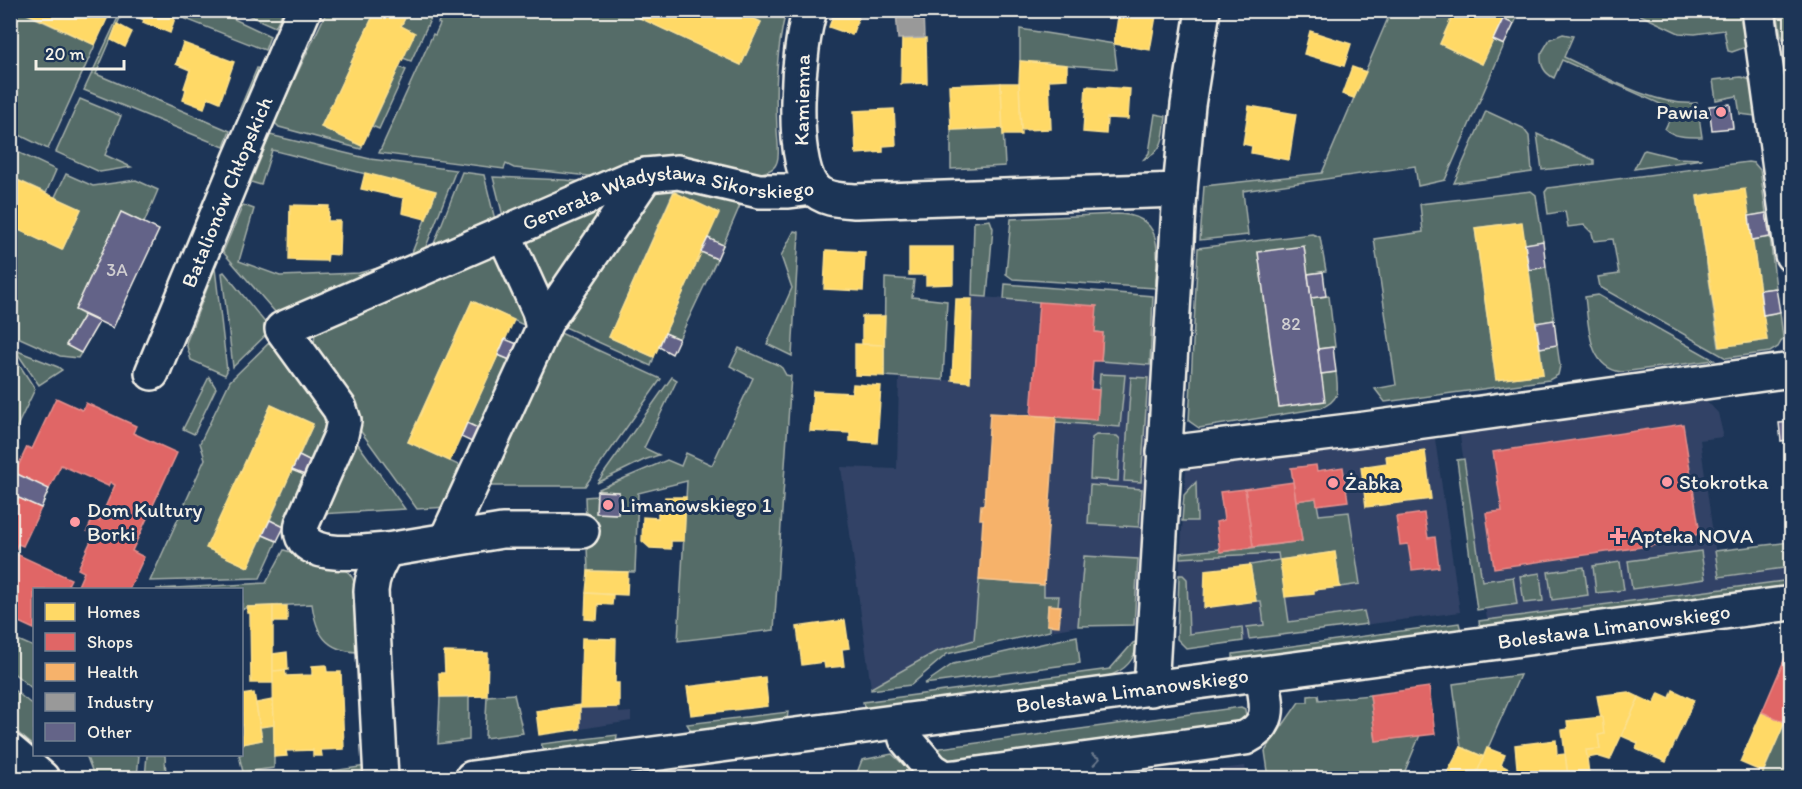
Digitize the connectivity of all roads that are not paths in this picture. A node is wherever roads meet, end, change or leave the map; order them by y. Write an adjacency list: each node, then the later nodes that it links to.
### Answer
1 (304, 10): 13 (street, Batalionów Chłopskich)
2 (810, 10): 7 (street, Kamienna)
3 (1203, 10): 8 (street)
4 (1758, 10): 5 (street)
5 (1778, 59): 10 (street)
6 (646, 175): 7 (street, Generała Władysława Sikorskiego); 9 (street, Generała Władysława Sikorskiego); 11 (street)
7 (813, 188): 8 (street, Generała Władysława Sikorskiego)
8 (1180, 190): 14 (street)
9 (504, 234): 11 (street); 17 (street, Generała Władysława Sikorskiego)
10 (1791, 255)
11 (543, 328): 16 (street)
12 (1791, 370): 14 (street)
13 (152, 373)
14 (1164, 452): 20 (street)
15 (582, 531): 16 (street)
16 (446, 540): 17 (street)
17 (387, 550): 24 (street)
18 (1791, 603): 19 (street, Bolesława Limanowskiego)
19 (1262, 674): 20 (street, Bolesława Limanowskiego); 21 (street, one-way to 19)
20 (1151, 689): 21 (street, Bolesława Limanowskiego)
21 (902, 722): 25 (street, Bolesława Limanowskiego)
22 (10, 752): 23 (street)
23 (40, 777)
24 (381, 778)
25 (472, 778)

